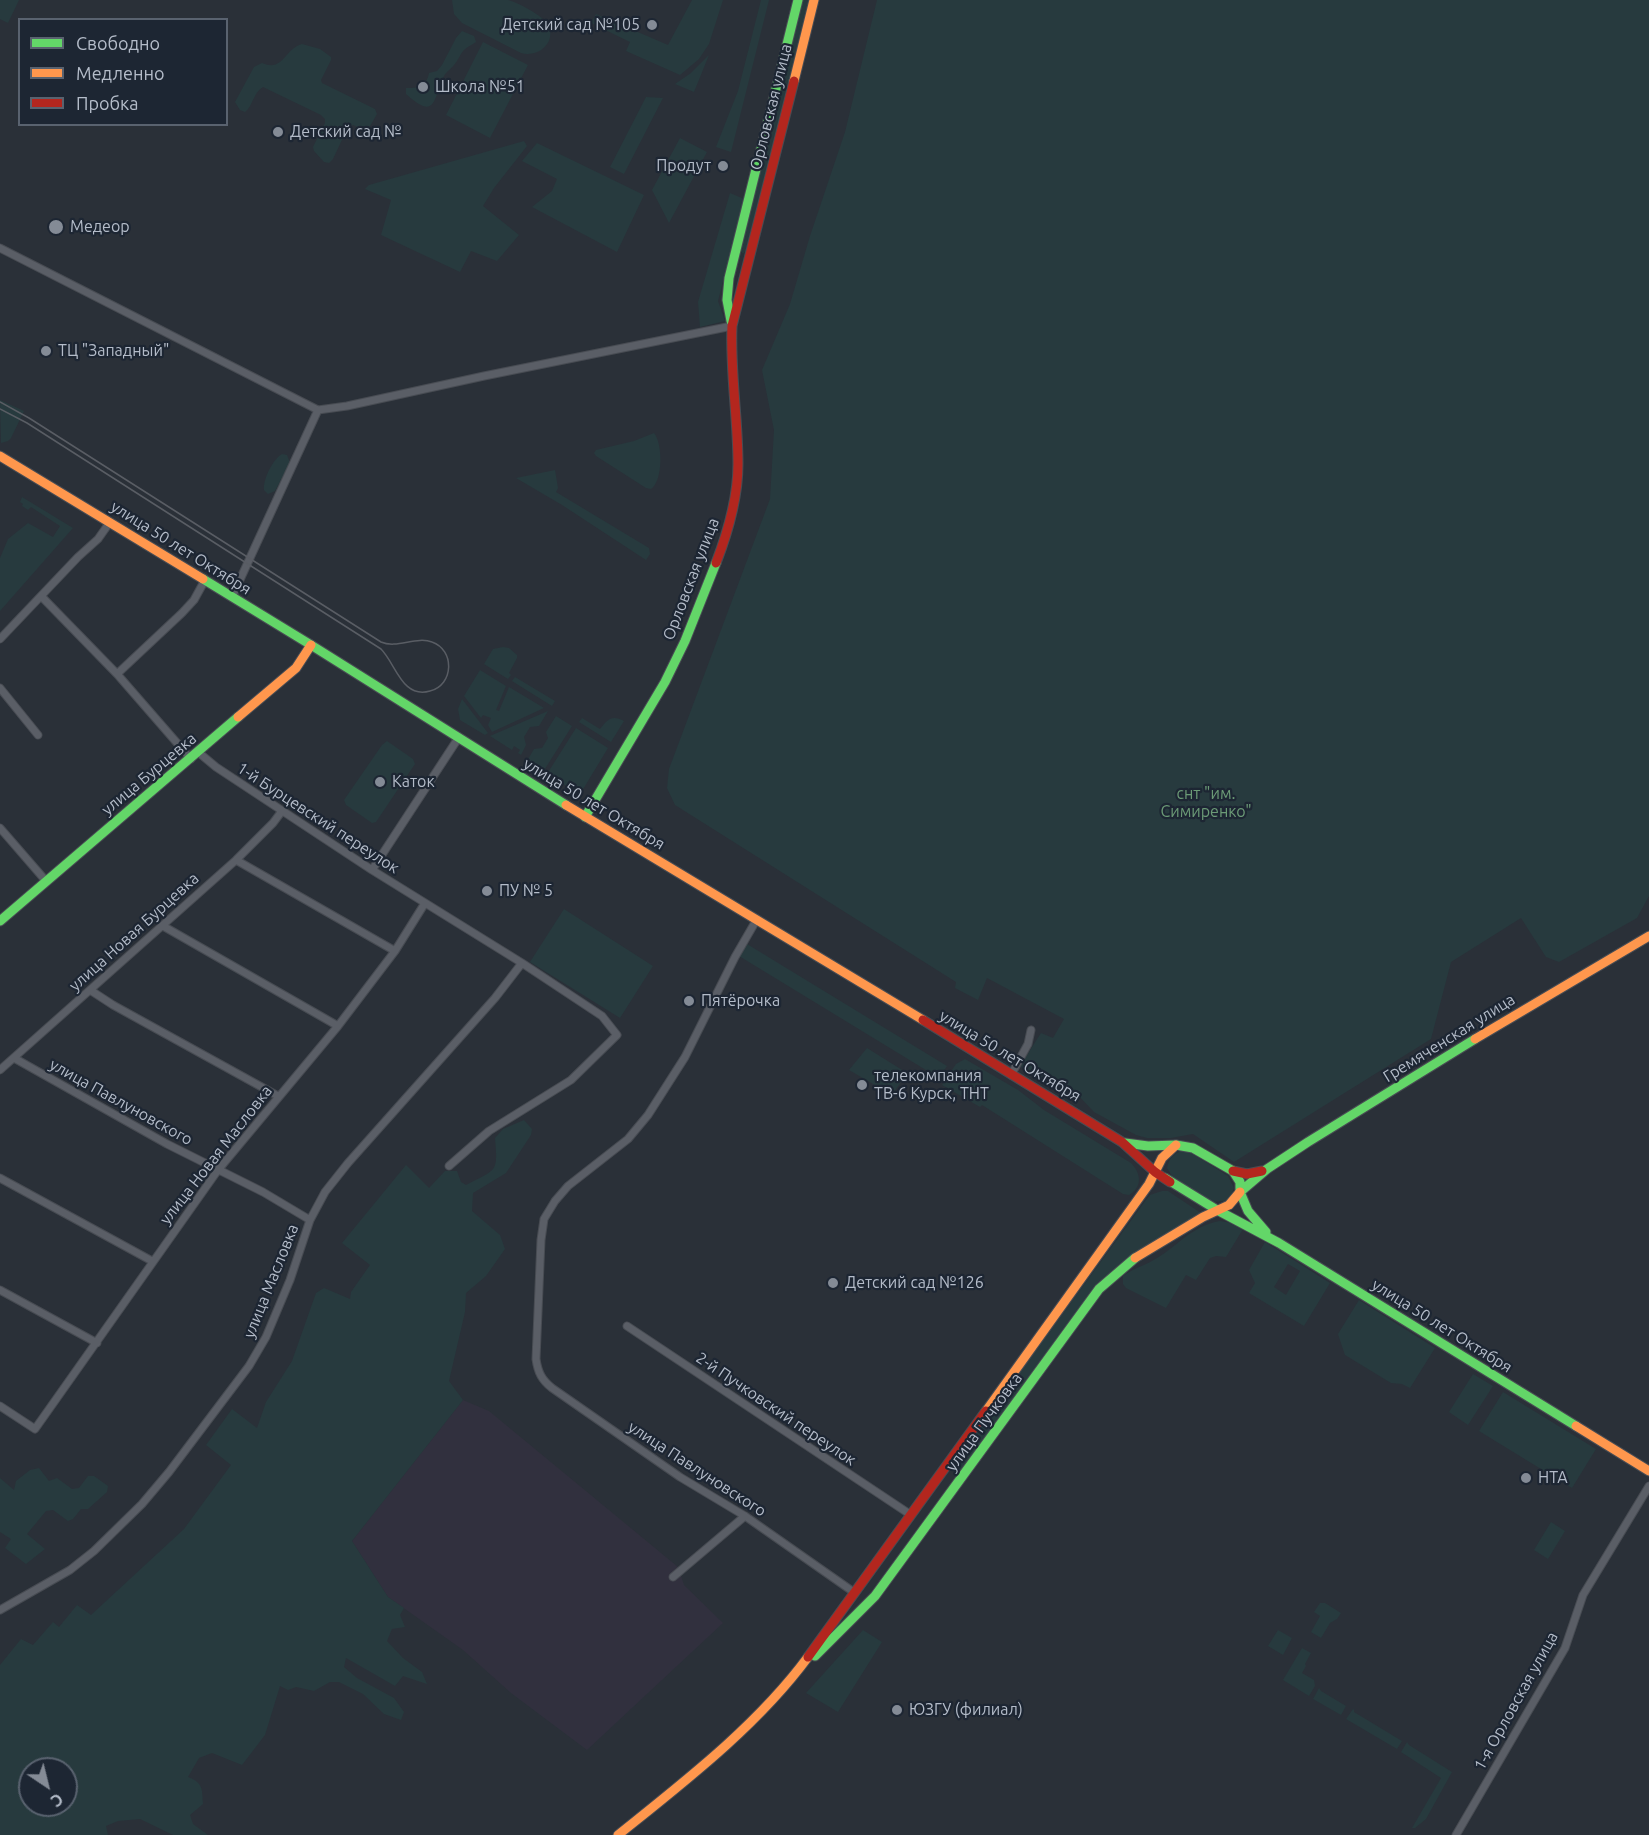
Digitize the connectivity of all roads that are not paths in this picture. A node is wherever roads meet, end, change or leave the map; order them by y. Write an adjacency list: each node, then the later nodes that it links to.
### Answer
1 (798, 0): 4 (main road, Орловская улица)
2 (814, 0): 4 (main road, Орловская улица)
3 (0, 248): 5 (street)
4 (732, 326): 5 (street); 19 (main road, Орловская улица)
5 (318, 410): 10 (street)
6 (0, 456): 7 (main road, улица 50 лет Октября)
7 (110, 522): 8 (main road, улица 50 лет Октября); 9 (street)
8 (205, 580): 10 (main road, улица 50 лет Октября); 13 (street)
9 (41, 596): 11 (street); 13 (street, 1-й Бурцевский переулок)
10 (232, 597): 12 (main road, улица 50 лет Октября)
11 (0, 639)
12 (311, 645): 16 (main road, улица 50 лет Октября); 17 (main road, улица Бурцевка)
13 (117, 674): 17 (street, 1-й Бурцевский переулок)
14 (0, 688): 15 (street)
15 (38, 735)
16 (459, 737): 19 (main road, улица 50 лет Октября); 22 (street)
17 (195, 755): 18 (street, 1-й Бурцевский переулок); 23 (main road, улица Бурцевка)
18 (282, 811): 21 (street, улица Новая Бурцевка); 22 (street, 1-й Бурцевский переулок)
19 (585, 817): 25 (main road, улица 50 лет Октября)
20 (0, 828): 23 (street)
21 (236, 860): 27 (street, улица Новая Бурцевка); 29 (street)
22 (372, 870): 24 (street, 1-й Бурцевский переулок)
23 (46, 881): 26 (main road, улица Бурцевка)
24 (425, 903): 29 (street, улица Новая Масловка); 30 (street, 1-й Бурцевский переулок)
25 (757, 920): 36 (main road, улица 50 лет Октября); 62 (street, улица Павлуновского)
26 (0, 921)
27 (163, 926): 31 (street, улица Новая Бурцевка); 32 (street)
28 (1649, 936): 42 (main road, Гремяченская улица)
29 (395, 951): 32 (street, улица Новая Масловка)
30 (522, 963): 41 (street, 1-й Бурцевский переулок); 50 (street, улица Масловка)
31 (90, 990): 34 (street, улица Новая Бурцевка); 37 (street)
32 (338, 1026): 37 (street, улица Новая Масловка)
33 (1031, 1030): 36 (street)
34 (14, 1058): 35 (street, улица Новая Бурцевка); 43 (street, улица Павлуновского)
35 (0, 1070)
36 (1011, 1075): 38 (main road, улица 50 лет Октября)
37 (278, 1096): 43 (street, улица Новая Масловка)
38 (1122, 1142): 39 (main road); 45 (main road, улица 50 лет Октября)
39 (1176, 1145): 40 (main road); 44 (main road)
40 (1162, 1158): 45 (main road, улица Пучковка); 47 (main road)
41 (449, 1166)
42 (1267, 1169): 44 (main road); 48 (main road, Гремяченская улица)
43 (218, 1170): 50 (street, улица Павлуновского); 52 (street, улица Новая Масловка)
44 (1233, 1171): 48 (main road)
45 (1155, 1172): 47 (main road, улица 50 лет Октября); 58 (main road, улица Пучковка)
46 (0, 1178): 52 (street)
47 (1170, 1182): 49 (main road, улица 50 лет Октября)
48 (1240, 1192): 49 (main road, улица Пучковка); 51 (main road)
49 (1217, 1210): 51 (main road, улица 50 лет Октября); 59 (main road, улица Пучковка)
50 (310, 1220): 65 (street, улица Масловка)
51 (1279, 1243): 57 (main road, улица 50 лет Октября)
52 (152, 1261): 55 (street, улица Новая Масловка)
53 (0, 1290): 55 (street)
54 (627, 1326): 61 (street, 2-й Пучковский переулок)
55 (97, 1343): 56 (street, улица Новая Масловка)
56 (0, 1406)
57 (1649, 1471)
58 (942, 1473): 59 (main road); 61 (main road, улица Пучковка)
59 (958, 1484): 66 (main road, улица Пучковка)
60 (1649, 1486): 69 (street, 1-я Орловская улица)
61 (911, 1515): 64 (main road, улица Пучковка)
62 (745, 1516): 63 (street); 64 (street, улица Павлуновского)
63 (673, 1577)
64 (852, 1597): 66 (street, улица Павлуновского); 67 (main road, улица Пучковка)
65 (0, 1610)
66 (861, 1611): 67 (main road, улица Пучковка)
67 (795, 1674): 68 (main road, улица Пучковка)
68 (618, 1835)
69 (1456, 1835)

